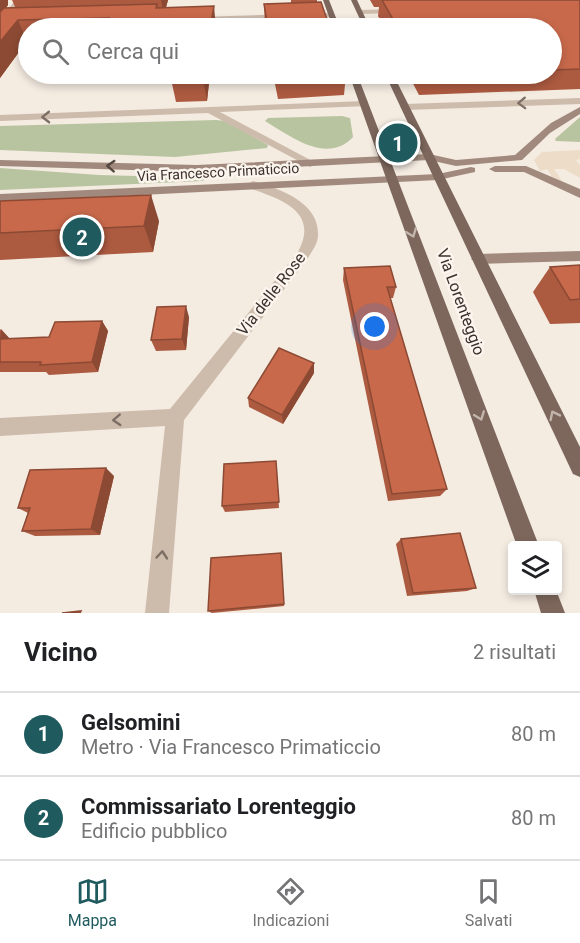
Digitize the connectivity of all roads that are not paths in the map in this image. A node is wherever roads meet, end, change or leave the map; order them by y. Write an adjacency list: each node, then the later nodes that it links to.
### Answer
1 (20, 0): 10 (street)
2 (326, 0): 6 (main road)
3 (354, 0): 5 (main road)
4 (410, 11): 5 (street)
5 (360, 12): 9 (main road)
6 (332, 15): 7 (street); 8 (main road)
7 (226, 18)
8 (333, 18)
9 (363, 18)
10 (0, 24): 11 (street)
11 (9, 24)
12 (357, 84): 15 (main road, Via Lorenteggio)
13 (394, 84): 16 (main road, Via Lorenteggio)
14 (580, 101): 16 (street, one-way to 16)
15 (364, 104): 18 (street, Via Francesco Primaticcio); 22 (main road, Via Lorenteggio)
16 (405, 107): 20 (main road, Via Lorenteggio)
17 (580, 110): 21 (street)
18 (209, 111): 19 (street, Via Francesco Primaticcio, one-way to 19); 24 (street, Via Francesco Primaticcio)
19 (0, 118)
20 (429, 157): 21 (street, Via Francesco Primaticcio); 22 (street, Via Francesco Primaticcio); 27 (main road, Via Lorenteggio)
21 (518, 158): 26 (street)
22 (384, 159): 24 (street, Via Francesco Primaticcio); 28 (main road, Via Lorenteggio)
23 (0, 163): 25 (street, Via Francesco Primaticcio, one-way to 23)
24 (310, 164): 25 (street, Via Francesco Primaticcio)
25 (212, 168): 30 (street)
26 (526, 169): 27 (street, Via Francesco Primaticcio); 31 (street)
27 (438, 177): 28 (street, Via Francesco Primaticcio); 34 (main road, Via Lorenteggio)
28 (391, 179): 29 (street, Via Francesco Primaticcio); 38 (main road, Via Lorenteggio, one-way to 38)
29 (253, 185): 30 (street, Via Francesco Primaticcio); 35 (street, Via delle Rose)
30 (201, 188): 32 (street, Via Francesco Primaticcio)
31 (580, 194)
32 (0, 198)
33 (580, 256): 34 (street)
34 (478, 259): 37 (main road, Via Lorenteggio, one-way to 34)
35 (175, 417): 36 (street, one-way to 36); 40 (street, one-way to 35)
36 (0, 427)
37 (580, 468)
38 (526, 541)
39 (546, 595): 41 (main road)
40 (157, 613)
41 (553, 613)

